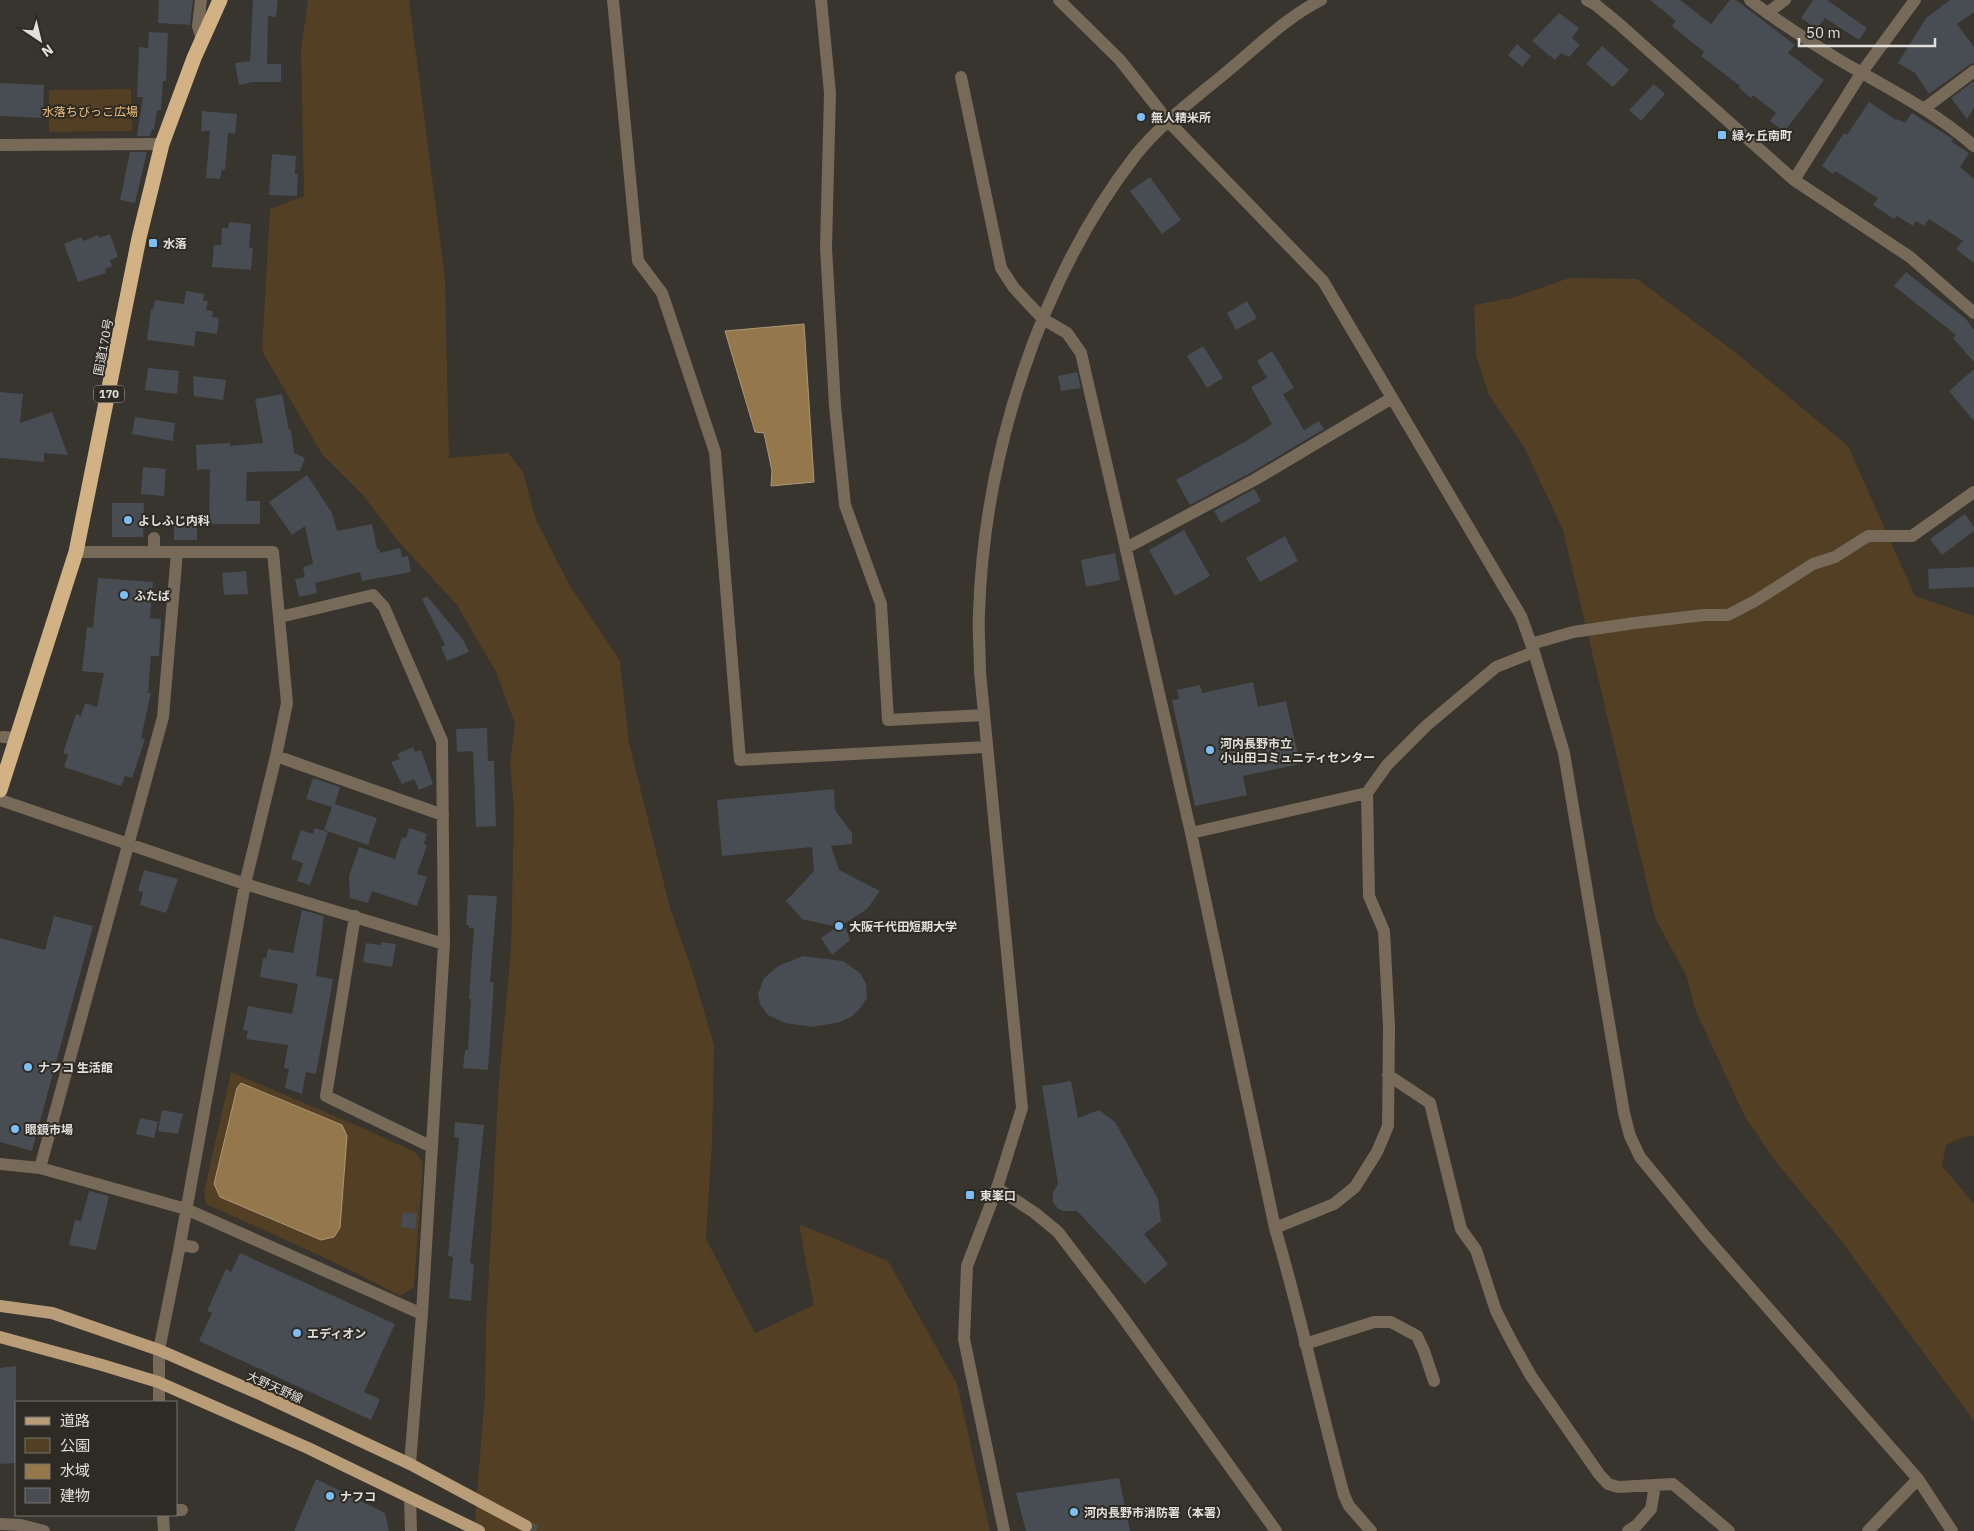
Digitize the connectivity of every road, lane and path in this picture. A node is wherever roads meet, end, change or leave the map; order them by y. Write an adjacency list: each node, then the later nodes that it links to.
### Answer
1 (201, 0): 12 (street)
2 (220, 0): 12 (highway, 国道170号 / 170)
3 (613, 0): 34 (street)
4 (822, 0): 33 (street)
5 (1059, 0): 17 (street)
6 (1321, 0): 17 (street)
7 (1587, 0): 21 (street)
8 (1750, 0): 11 (street)
9 (1785, 0): 11 (street)
10 (1915, 0): 14 (street)
11 (1767, 13): 14 (street)
12 (202, 40): 18 (highway, 国道170号 / 170)
13 (1974, 71): 16 (street)
14 (1862, 72): 16 (street); 21 (street)
15 (961, 77): 23 (street)
16 (1925, 108): 20 (street)
17 (1168, 121): 23 (street); 24 (street)
18 (162, 144): 19 (street); 28 (highway, 国道170号 / 170)
19 (0, 145)
20 (1974, 146)
21 (1794, 180): 22 (street)
22 (1974, 313)
23 (1043, 319): 27 (street); 33 (street)
24 (1392, 398): 27 (street); 32 (street)
25 (1974, 492): 32 (street)
26 (154, 538): 29 (street)
27 (1126, 548): 40 (street)
28 (76, 552): 29 (street); 36 (highway, 国道170号 / 170)
29 (154, 552): 30 (street)
30 (177, 552): 31 (street); 41 (street)
31 (280, 616): 35 (street); 39 (street)
32 (1533, 648): 37 (street); 63 (street)
33 (984, 715): 34 (street)
34 (986, 747): 49 (street)
35 (276, 756): 39 (street); 42 (street)
36 (0, 790)
37 (1367, 793): 40 (street); 45 (street)
38 (0, 800): 41 (street)
39 (442, 815): 44 (street)
40 (1191, 833): 51 (street)
41 (129, 843): 42 (street); 48 (street)
42 (245, 884): 43 (street); 50 (street)
43 (356, 916): 44 (street); 46 (street)
44 (444, 944): 46 (street)
45 (1388, 1075): 51 (street); 64 (street)
46 (432, 1147): 55 (street)
47 (0, 1164): 48 (street)
48 (40, 1168): 50 (street)
49 (997, 1188): 74 (street); 75 (street)
50 (186, 1209): 52 (street); 55 (street)
51 (1275, 1228): 57 (street)
52 (180, 1244): 53 (street); 58 (street)
53 (193, 1247)
54 (0, 1306): 58 (main road, 大野天野線)
55 (422, 1314): 62 (street)
56 (0, 1338): 60 (main road)
57 (1305, 1344): 59 (street); 76 (street)
58 (159, 1350): 60 (street); 62 (main road, 大野天野線)
59 (1434, 1381)
60 (158, 1382): 61 (street); 65 (main road)
61 (159, 1401)
62 (410, 1464): 68 (main road, 大野天野線)
63 (1918, 1479): 79 (street); 80 (street)
64 (1655, 1485): 77 (street); 78 (street)
65 (410, 1498): 72 (street); 73 (main road)
66 (163, 1516): 71 (street)
67 (0, 1524): 69 (street)
68 (526, 1526)
69 (21, 1528): 70 (street)
70 (44, 1531)
71 (164, 1531)
72 (411, 1531)
73 (479, 1531)
74 (1004, 1531)
75 (1276, 1531)
76 (1371, 1531)
77 (1628, 1531)
78 (1729, 1531)
79 (1868, 1531)
80 (1952, 1531)

